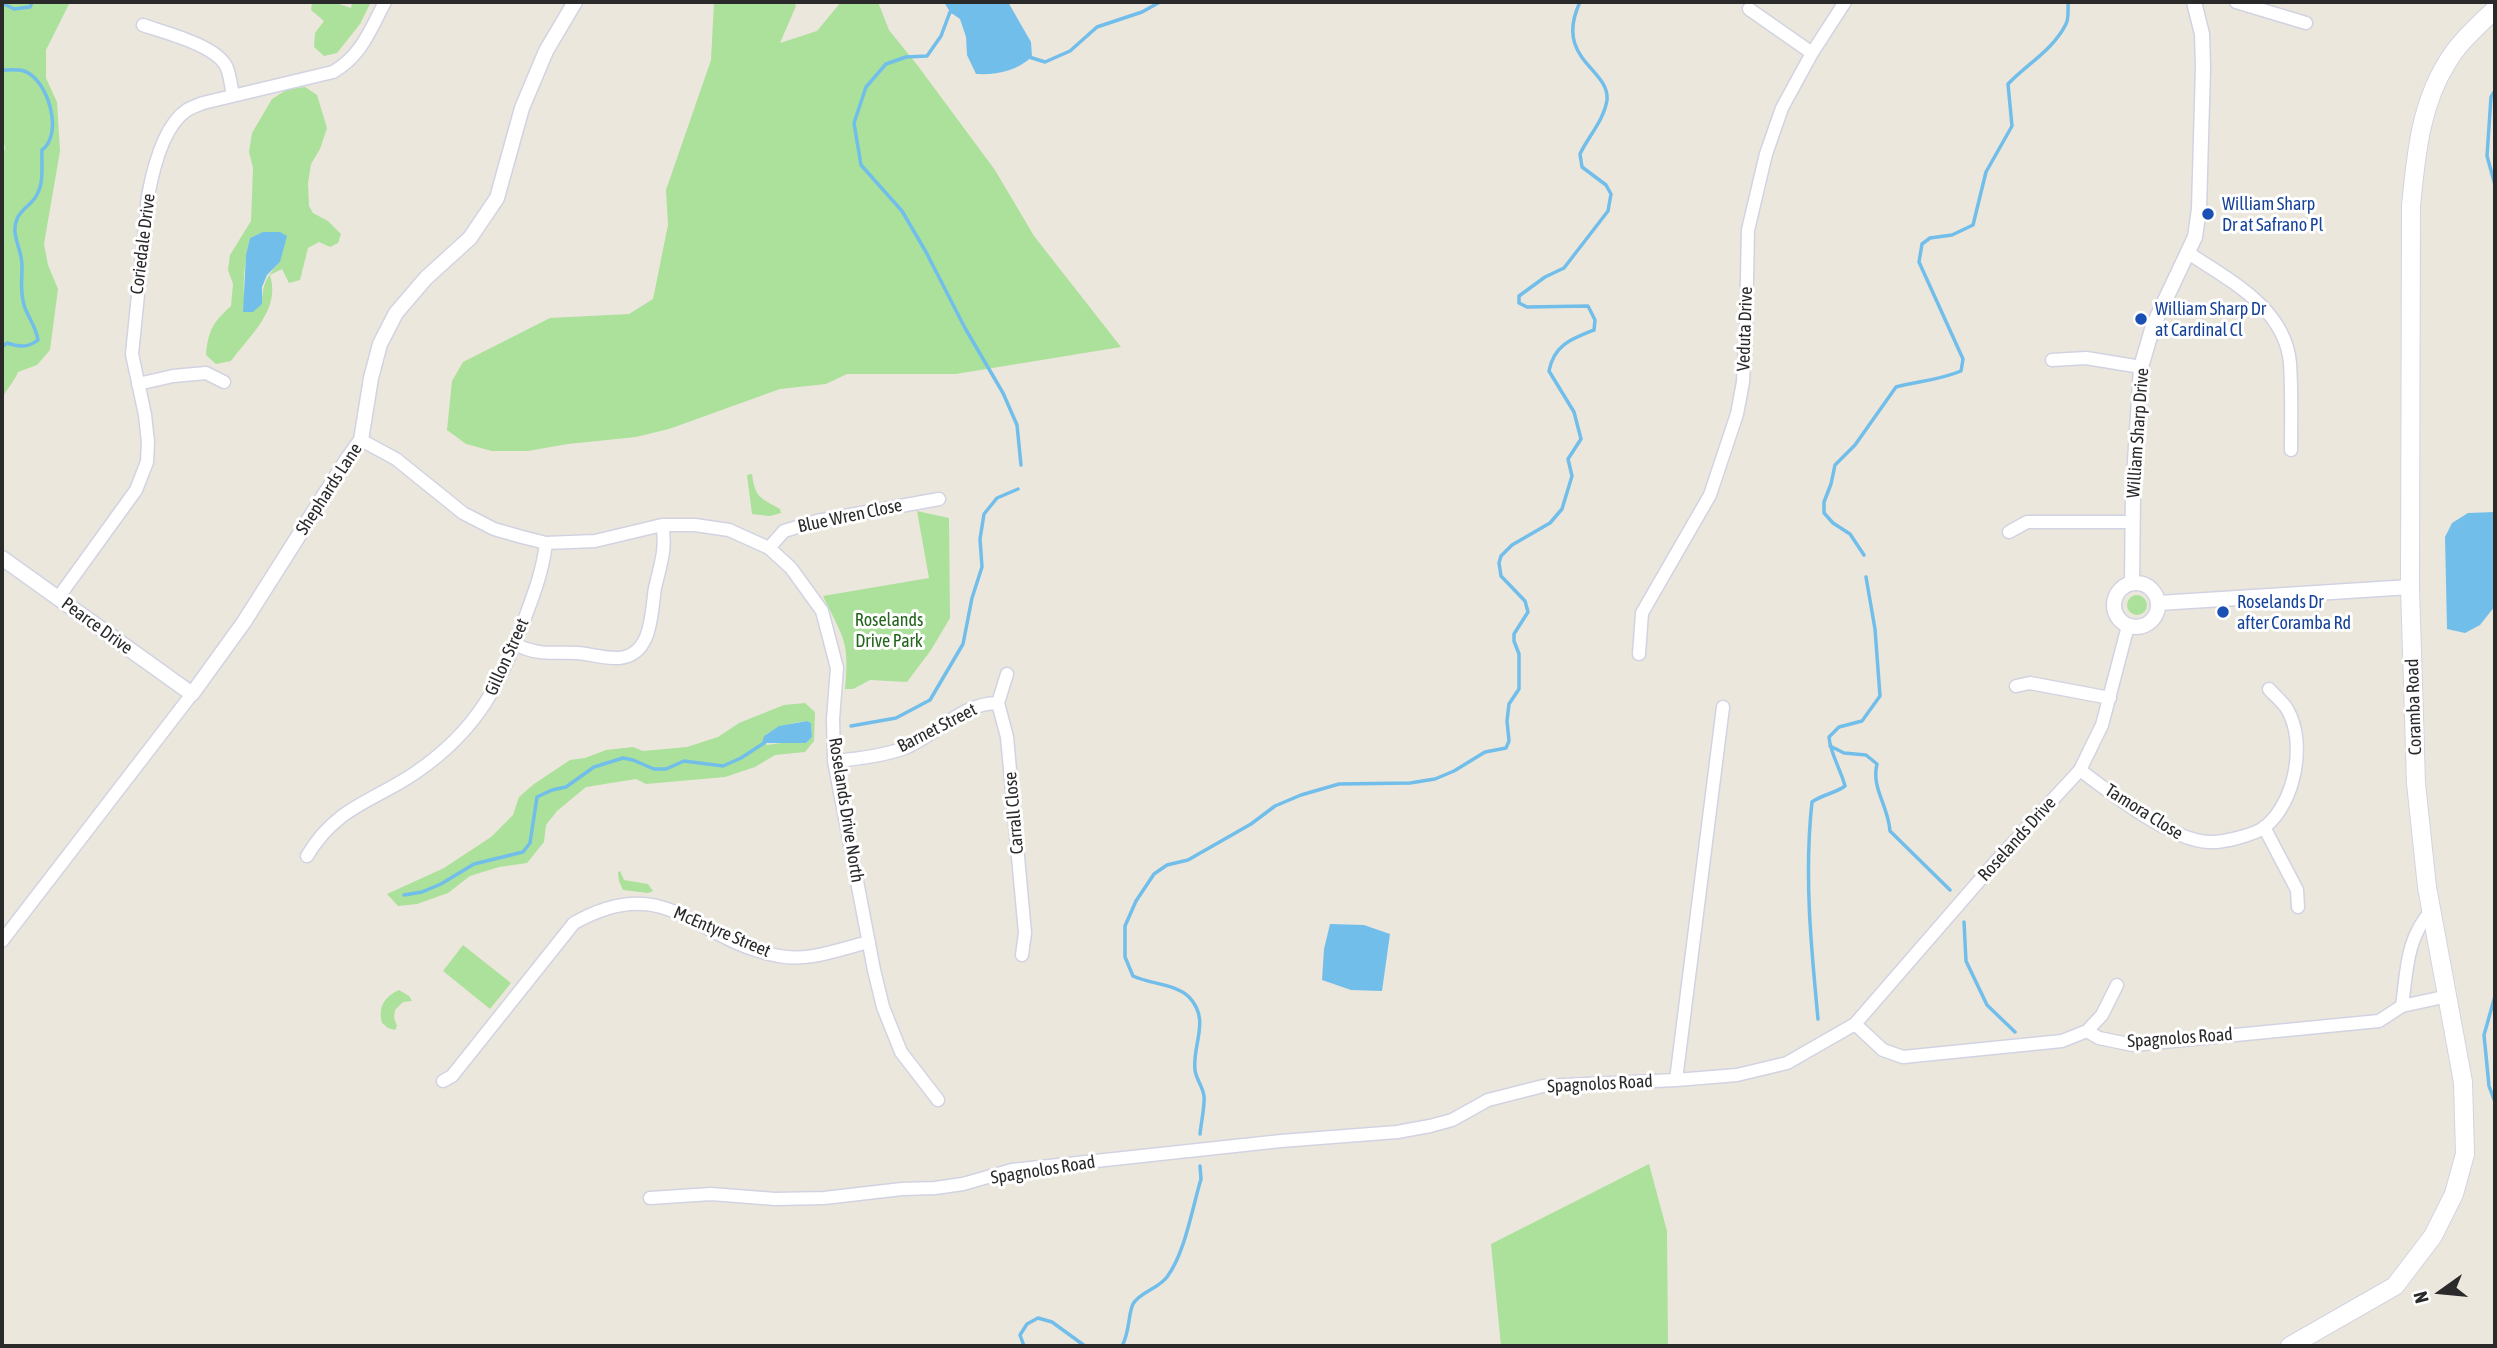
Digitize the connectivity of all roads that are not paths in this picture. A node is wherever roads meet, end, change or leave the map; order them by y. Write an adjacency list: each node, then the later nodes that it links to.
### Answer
1 (385, 2): 11 (street, Coriedale Drive)
2 (575, 2): 17 (street, Shephards Lane)
3 (1845, 2): 10 (street, Veduta Drive)
4 (2194, 2): 12 (street, William Sharp Drive)
5 (2236, 2): 8 (street)
6 (1749, 9): 10 (street)
7 (2495, 9): 27 (main road, Coramba Road)
8 (2306, 23)
9 (144, 25): 11 (street)
10 (1812, 53): 32 (street, Veduta Drive)
11 (233, 95): 16 (street, Coriedale Drive)
12 (2187, 252): 14 (street, William Sharp Drive); 18 (street)
13 (2052, 360): 14 (street)
14 (2141, 367): 20 (street, William Sharp Drive)
15 (224, 382): 16 (street)
16 (138, 384): 28 (street, Coriedale Drive)
17 (361, 440): 23 (street, Roselands Drive North); 36 (street, Shephards Lane)
18 (2291, 450)
19 (939, 499): 24 (street, Blue Wren Close)
20 (2132, 522): 22 (street); 26 (street, William Sharp Drive)
21 (662, 525): 23 (street, Roselands Drive North); 24 (street, Roselands Drive North); 31 (street)
22 (2009, 532)
23 (546, 543): 31 (street, Gillon Street)
24 (769, 548): 40 (street, Roselands Drive North)
25 (2, 558): 28 (street, Pearce Drive)
26 (2132, 583): 29 (street); 30 (street)
27 (2410, 587): 29 (street); 45 (main road, Coramba Road)
28 (58, 598): 36 (street, Pearce Drive)
29 (2159, 603): 30 (street)
30 (2128, 626): 37 (street, Roselands Drive)
31 (514, 644): 43 (street, Gillon Street)
32 (1639, 654)
33 (1007, 674): 38 (street)
34 (2015, 686): 37 (street)
35 (2269, 689): 42 (street)
36 (192, 694): 46 (street, Shephards Lane)
37 (2110, 698): 41 (street, Roselands Drive)
38 (998, 703): 40 (street, Barnet Street); 48 (street, Carrall Close)
39 (1723, 707): 55 (street)
40 (834, 761): 47 (street, Roselands Drive North)
41 (2080, 770): 42 (street, Tamora Close); 52 (street, Roselands Drive)
42 (2264, 827): 44 (street)
43 (307, 856)
44 (2298, 907)
45 (2432, 911): 50 (main road, Coramba Road); 51 (street)
46 (2, 941)
47 (869, 942): 54 (street, McEntyre Street); 56 (street, Roselands Drive North)
48 (1022, 955)
49 (2117, 985): 53 (street)
50 (2448, 996): 51 (street, Spagnolos Road); 58 (main road, Coramba Road)
51 (2402, 1006): 53 (street, Spagnolos Road)
52 (1855, 1024): 53 (street); 55 (street, Spagnolos Road)
53 (2087, 1031)
54 (443, 1080)
55 (1676, 1080): 57 (street, Spagnolos Road)
56 (938, 1100)
57 (650, 1198)
58 (2290, 1346)

